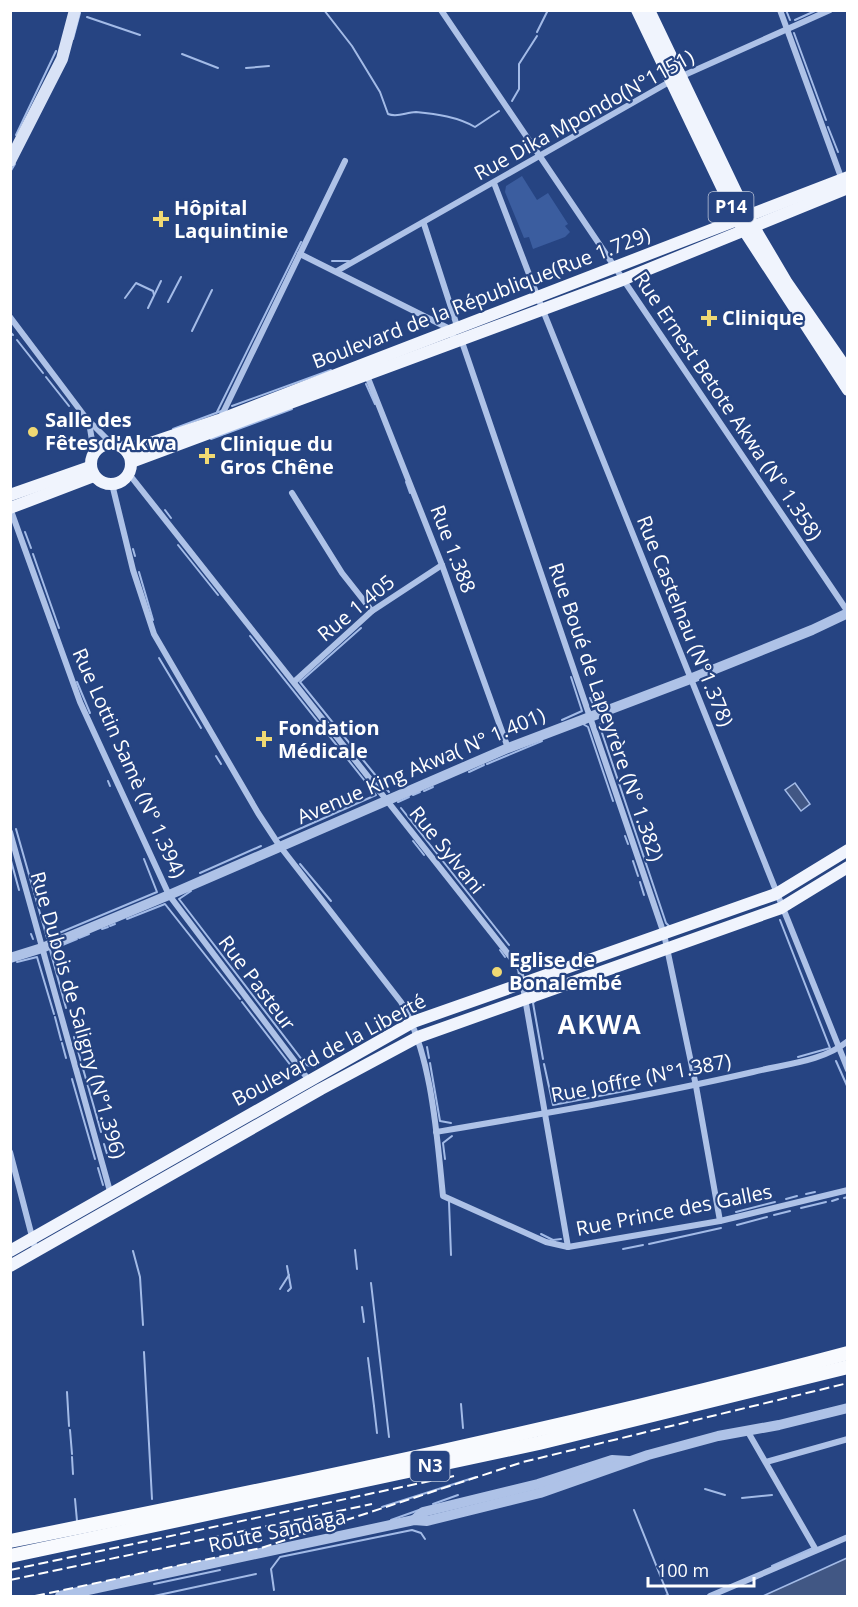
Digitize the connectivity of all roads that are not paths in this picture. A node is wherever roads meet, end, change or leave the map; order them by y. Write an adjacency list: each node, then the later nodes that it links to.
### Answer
1 (75, 10): 10 (main road)
2 (441, 10): 9 (street, Rue Ernest Betote Akwa (N° 1.358))
3 (637, 10): 8 (main road, P14)
4 (649, 10): 8 (main road, P14)
5 (780, 10): 7 (street)
6 (830, 10): 7 (street, Rue Dika Mpondo(N°1151))
7 (788, 28): 8 (street, Rue Dika Mpondo(N°1151)); 13 (street)
8 (676, 79): 9 (street, Rue Dika Mpondo(N°1151)); 15 (main road, P14)
9 (540, 155): 12 (street, Rue Dika Mpondo(N°1151)); 17 (street, Rue Ernest Betote Akwa (N° 1.358))
10 (10, 161)
11 (345, 161): 16 (street)
12 (494, 183): 14 (street, Rue Dika Mpondo(N°1151)); 20 (street, Rue Castelnau (N°1.378))
13 (846, 183): 15 (main road, Boulevard de la République(Rue 1.729))
14 (424, 224): 18 (street, Rue Dika Mpondo(N°1151)); 22 (street)
15 (746, 224): 17 (main road, Boulevard de la République(Rue 1.729)); 19 (main road, Boulevard de la République(Rue 1.729)); 25 (main road, P14); 26 (main road, P14)
16 (300, 254): 18 (street); 28 (street)
17 (614, 268): 19 (street, Rue Ernest Betote Akwa (N° 1.358)); 20 (main road, Boulevard de la République(Rue 1.729))
18 (337, 272): 22 (street)
19 (622, 280): 20 (main road, Boulevard de la République(Rue 1.729)); 39 (street, Rue Ernest Betote Akwa (N° 1.358))
20 (540, 303): 22 (main road, Boulevard de la République(Rue 1.729)); 23 (main road, Boulevard de la République(Rue 1.729)); 40 (street, Rue Castelnau (N°1.378))
21 (10, 317): 27 (street)
22 (454, 328): 23 (street, Rue Boué de Lapeyrère (N° 1.382)); 24 (main road, Boulevard de la République(Rue 1.729))
23 (458, 341): 24 (main road, Boulevard de la République(Rue 1.729)); 42 (street, Rue Boué de Lapeyrère (N° 1.382))
24 (364, 368): 28 (main road, Boulevard de la République(Rue 1.729)); 37 (street, Rue 1.388)
25 (848, 371)
26 (848, 390)
27 (89, 422): 29 (street); 30 (street)
28 (221, 424): 31 (main road, Boulevard de la République(Rue 1.729))
29 (112, 444): 30 (main road); 31 (main road)
30 (94, 453): 32 (main road)
31 (129, 462): 33 (main road); 41 (street, Rue Sylvani)
32 (92, 471): 33 (main road); 35 (main road); 36 (main road)
33 (112, 484): 46 (street)
34 (292, 493): 38 (street)
35 (10, 495)
36 (10, 508): 50 (street, Rue Lottin Samè (N° 1.394))
37 (442, 565): 38 (street, Rue 1.405); 43 (street, Rue 1.388)
38 (372, 611): 41 (street, Rue 1.405)
39 (848, 612): 40 (street, Avenue King Akwa( N° 1.401))
40 (690, 679): 42 (street, Avenue King Akwa( N° 1.401)); 49 (street, Rue Castelnau (N°1.378))
41 (295, 681): 44 (street, Rue Sylvani)
42 (591, 715): 43 (street, Avenue King Akwa( N° 1.401)); 52 (street, Rue Boué de Lapeyrère (N° 1.382))
43 (508, 748): 44 (street, Avenue King Akwa( N° 1.401))
44 (386, 800): 46 (street, Avenue King Akwa( N° 1.401)); 56 (street, Rue Sylvani)
45 (10, 832): 53 (street, Rue Dubois de Saligny (N°1.396))
46 (279, 845): 50 (street, Avenue King Akwa( N° 1.401)); 58 (street)
47 (848, 850): 49 (main road, Boulevard de la Liberté)
48 (848, 867): 51 (main road, Boulevard de la Liberté)
49 (776, 894): 51 (street, Rue Castelnau (N°1.378)); 52 (main road, Boulevard de la Liberté)
50 (170, 895): 53 (street, Avenue King Akwa( N° 1.401)); 63 (street, Rue Pasteur)
51 (781, 908): 54 (main road, Boulevard de la Liberté); 61 (street, Rue Castelnau (N°1.378))
52 (664, 934): 54 (street, Rue Boué de Lapeyrère (N° 1.382)); 56 (main road, Boulevard de la Liberté)
53 (42, 948): 55 (street, Avenue King Akwa( N° 1.401)); 69 (street, Rue Dubois de Saligny (N°1.396))
54 (667, 948): 57 (main road, Boulevard de la Liberté); 64 (street, Rue Boué de Lapeyrère (N° 1.382))
55 (10, 958)
56 (524, 981): 57 (street, Rue Sylvani); 58 (main road, Boulevard de la Liberté)
57 (526, 998): 59 (main road, Boulevard de la Liberté); 65 (street, Rue Sylvani)
58 (413, 1022): 59 (street); 63 (main road, Boulevard de la Liberté)
59 (418, 1037): 63 (main road, Boulevard de la Liberté); 66 (street)
60 (848, 1041): 61 (street, Rue Joffre (N°1.387))
61 (838, 1049): 62 (street, Rue Castelnau (N°1.378)); 64 (street, Rue Joffre (N°1.387))
62 (848, 1070)
63 (312, 1086): 69 (main road, Boulevard de la Liberté); 70 (main road, Boulevard de la Liberté)
64 (696, 1086): 65 (street, Rue Joffre (N°1.387)); 71 (street, Rue Boué de Lapeyrère (N° 1.382))
65 (546, 1113): 66 (street, Rue Joffre (N°1.387)); 73 (street, Rue Sylvani)
66 (436, 1132): 73 (street, Rue Prince des Galles)
67 (11, 1154): 72 (street)
68 (848, 1190): 71 (street, Rue Prince des Galles)
69 (110, 1192): 70 (street, Rue Dubois de Saligny (N°1.396)); 72 (main road, Boulevard de la Liberté)
70 (114, 1207): 75 (main road, Boulevard de la Liberté)
71 (720, 1221): 73 (street, Rue Prince des Galles)
72 (32, 1237): 74 (main road, Boulevard de la Liberté); 75 (street)
73 (568, 1247)
74 (10, 1251)
75 (36, 1252): 76 (main road, Boulevard de la Liberté)
76 (10, 1266)
77 (848, 1353): 86 (highway, N3)
78 (848, 1366): 88 (highway, N3)
79 (848, 1408): 80 (street)
80 (748, 1432): 82 (street); 83 (street)
81 (848, 1439): 82 (street)
82 (766, 1462): 87 (street)
83 (579, 1475): 84 (street, Route Sandaga); 84 (street)
84 (414, 1520): 89 (street, Route Sandaga)
85 (848, 1537): 87 (street)
86 (10, 1541)
87 (816, 1550): 90 (street)
88 (10, 1556)
89 (60, 1596)
90 (710, 1596)

